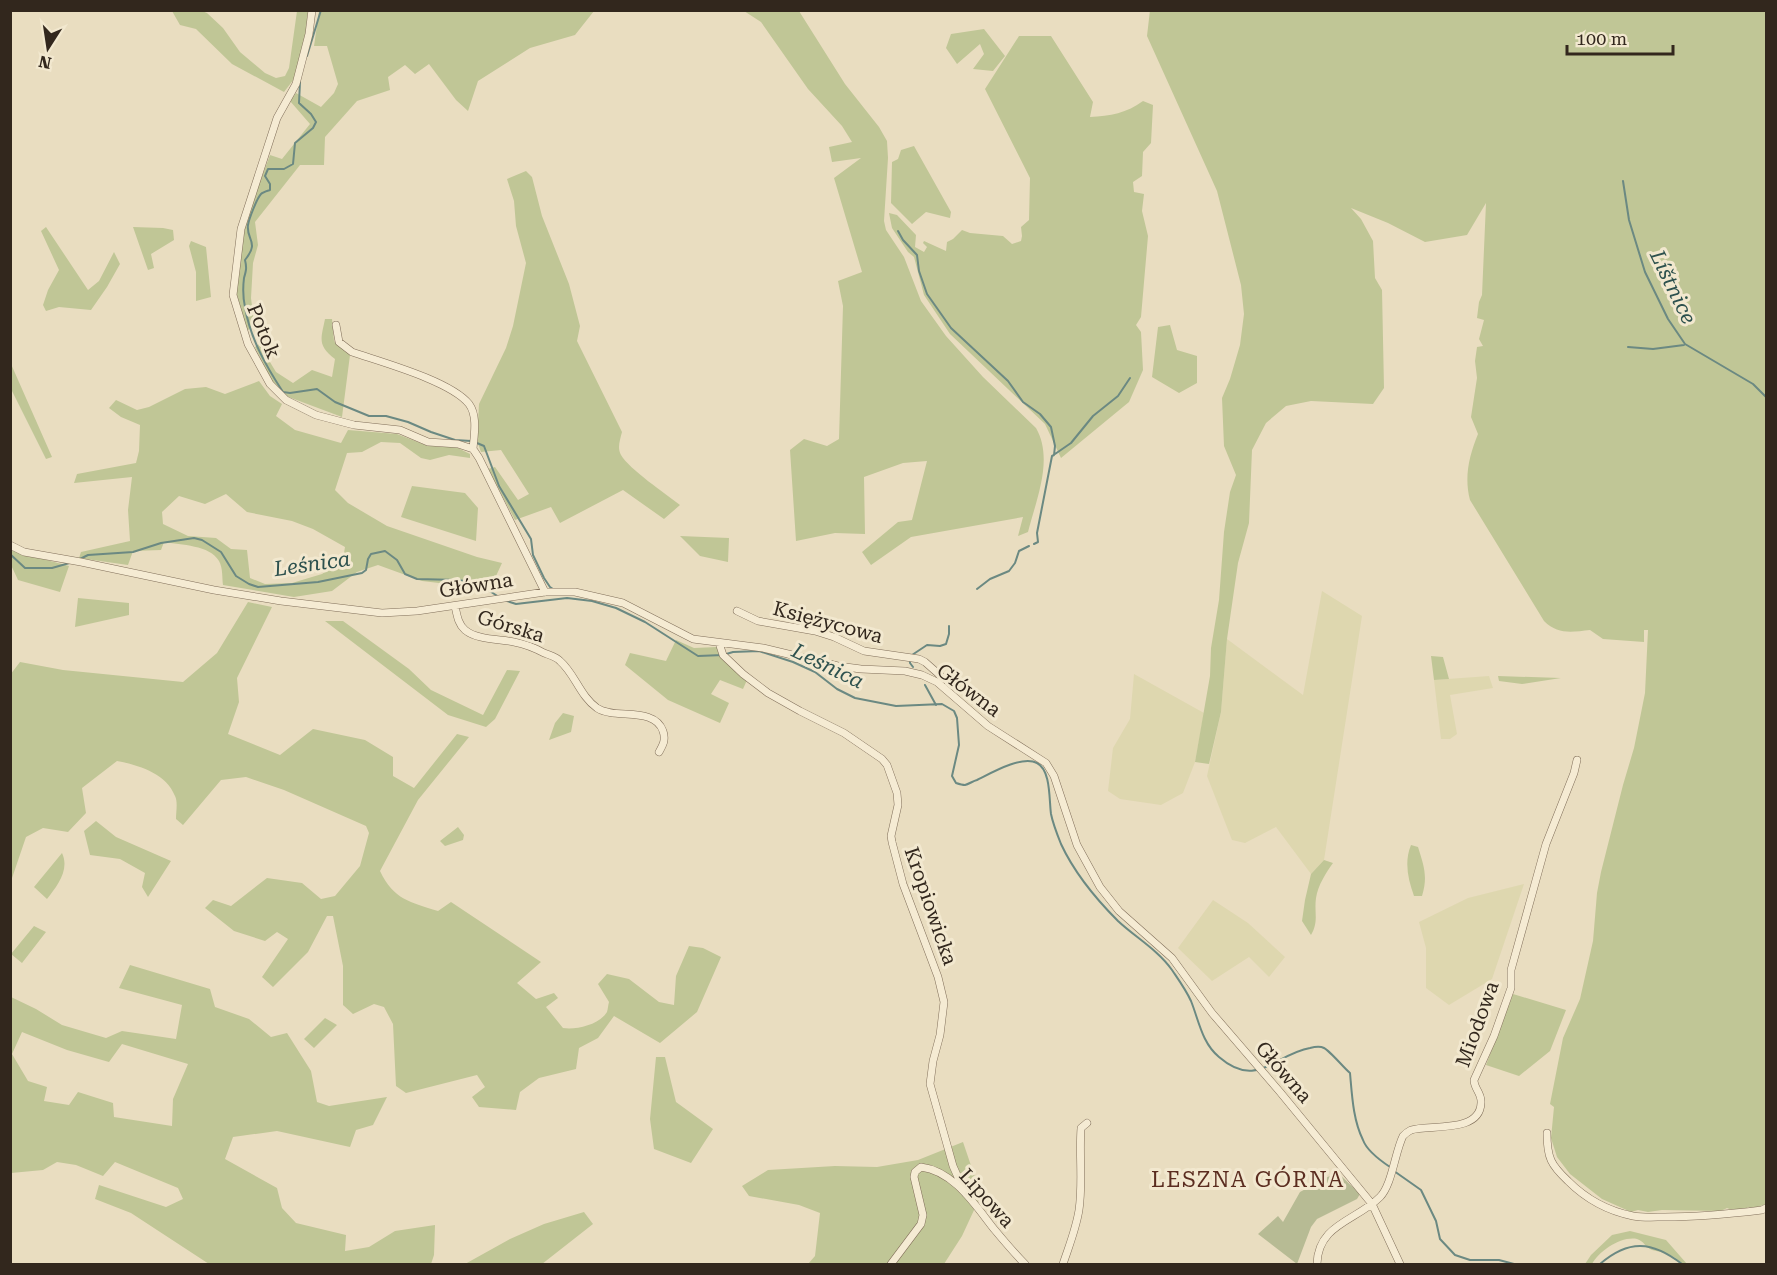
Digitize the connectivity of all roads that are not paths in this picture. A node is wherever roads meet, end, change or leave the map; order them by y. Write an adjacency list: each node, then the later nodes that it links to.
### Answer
1 (312, 10): 3 (street, Potok)
2 (336, 325): 3 (street)
3 (473, 449): 5 (street)
4 (10, 544): 6 (street, Główna)
5 (544, 592): 6 (street, Główna); 8 (street, Główna)
6 (455, 606): 10 (street, Górska)
7 (737, 611): 9 (street, Księżycowa)
8 (719, 643): 14 (street, Kropiowicka); 15 (street, Główna)
9 (942, 677)
10 (658, 752)
11 (1577, 760): 15 (street, Miodowa)
12 (1087, 1123): 19 (street)
13 (1547, 1133): 16 (street)
14 (965, 1193): 17 (street, Lipowa); 18 (street, Lipowa)
15 (1372, 1204): 20 (street); 21 (street, Główna)
16 (1767, 1208)
17 (891, 1264)
18 (1025, 1264)
19 (1063, 1264)
20 (1317, 1264)
21 (1400, 1264)

